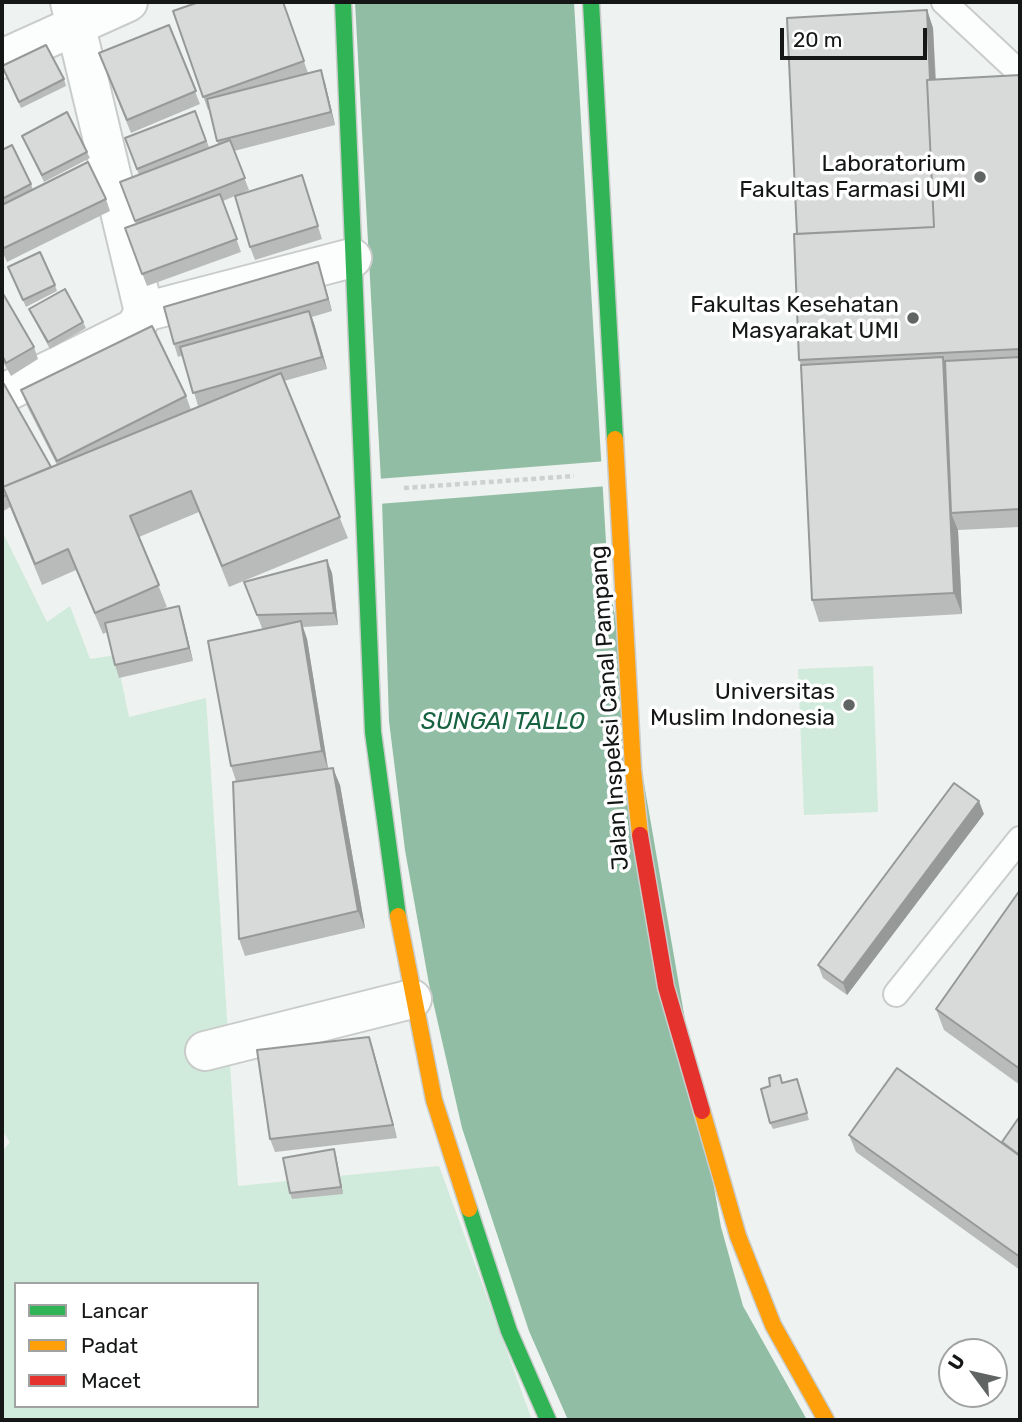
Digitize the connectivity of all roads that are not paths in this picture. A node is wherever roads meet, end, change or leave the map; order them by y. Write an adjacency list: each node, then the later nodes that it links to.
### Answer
1 (128, 2): 5 (street)
2 (343, 2): 8 (street)
3 (591, 2): 16 (street, Jalan Inspeksi Canal Pampang)
4 (944, 2): 7 (lane)
5 (73, 13): 6 (street); 9 (street)
6 (2, 59)
7 (1020, 73)
8 (352, 258): 9 (street); 13 (street)
9 (144, 312): 10 (street)
10 (2, 394)
11 (1020, 839): 12 (lane)
12 (896, 994)
13 (412, 999): 14 (street); 15 (street)
14 (205, 1051)
15 (548, 1420)
16 (826, 1420)

